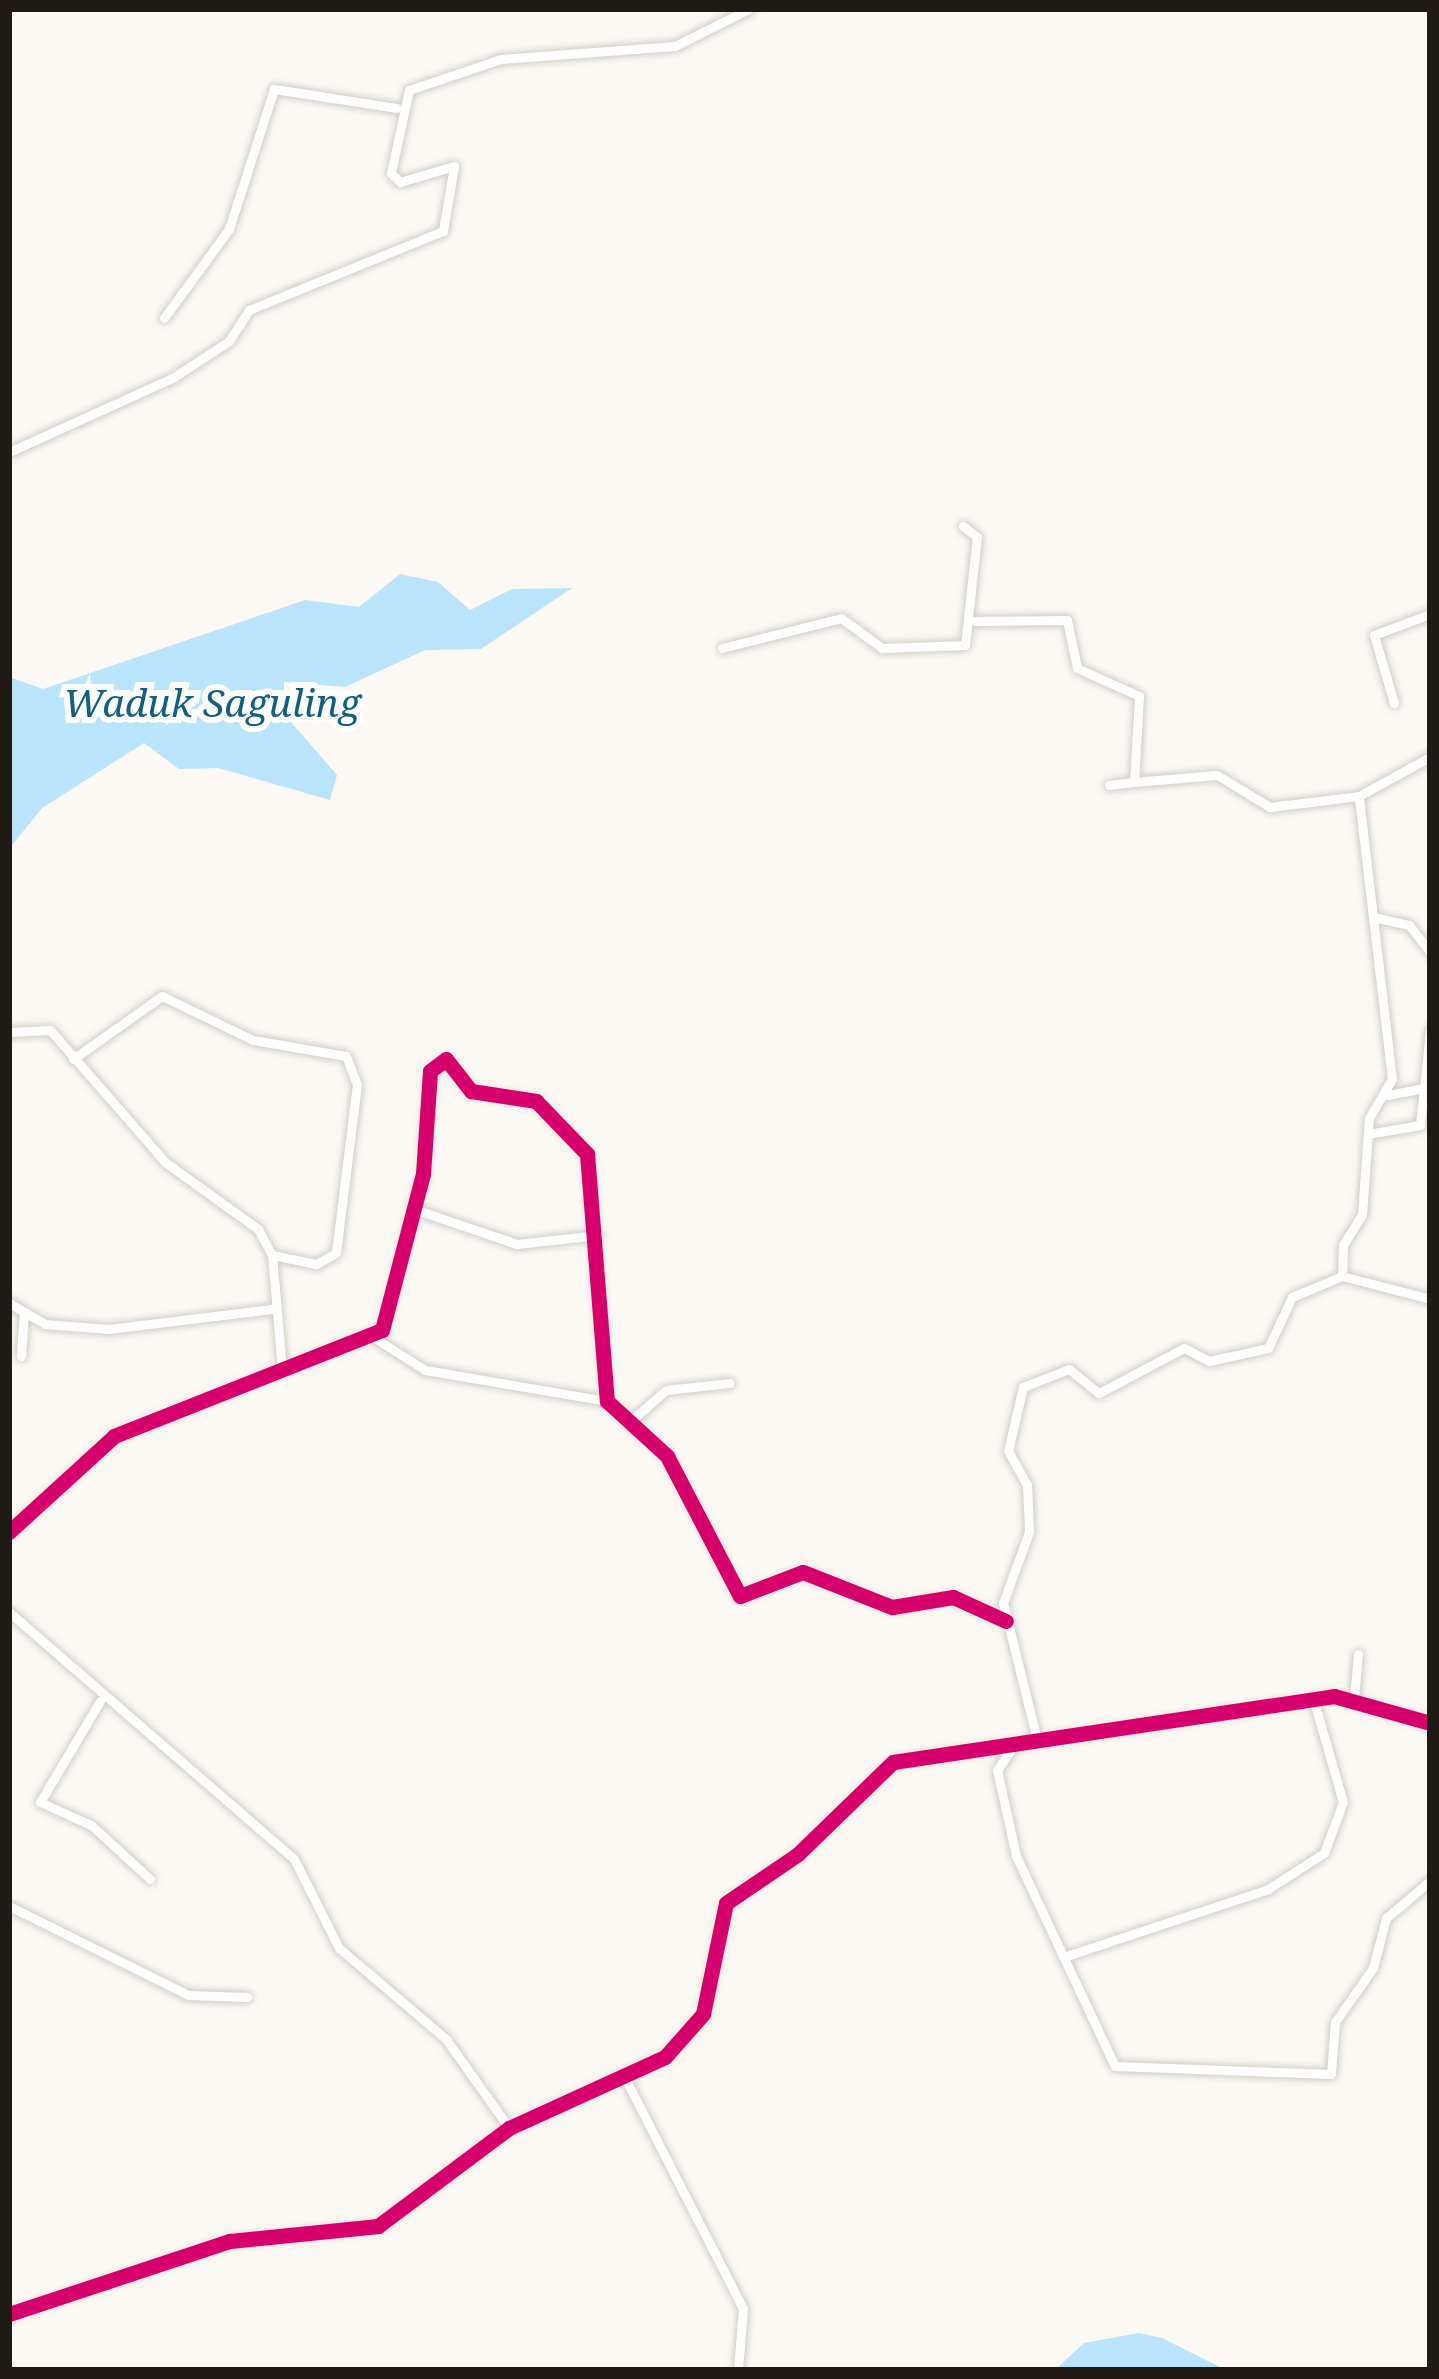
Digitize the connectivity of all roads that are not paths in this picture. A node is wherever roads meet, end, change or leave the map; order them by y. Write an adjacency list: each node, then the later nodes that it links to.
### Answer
1 (749, 9): 2 (street)
2 (397, 108): 3 (street); 4 (street)
3 (164, 318)
4 (9, 452)
5 (962, 526): 7 (street)
6 (1430, 614): 9 (street)
7 (976, 621): 8 (street); 11 (street)
8 (722, 648)
9 (1394, 703)
10 (1430, 757): 13 (street)
11 (1133, 782): 12 (street); 13 (street)
12 (1109, 785)
13 (1359, 796): 14 (street)
14 (1378, 918): 15 (street); 20 (street)
15 (1430, 952)
16 (1430, 1031): 19 (street)
17 (9, 1032): 18 (street)
18 (73, 1059): 24 (street); 24 (street)
19 (1425, 1088): 20 (street); 21 (street)
20 (1388, 1095): 21 (street)
21 (1368, 1134): 25 (street)
22 (413, 1209): 23 (street); 23 (street); 30 (street)
23 (597, 1235): 34 (street)
24 (272, 1255): 28 (street)
25 (1342, 1276): 26 (street); 38 (street)
26 (1430, 1299)
27 (9, 1304): 29 (street)
28 (272, 1309): 29 (street); 32 (street)
29 (24, 1312): 31 (street)
30 (374, 1337): 32 (street); 34 (street)
31 (21, 1356)
32 (282, 1369): 36 (street)
33 (730, 1383): 35 (street)
34 (607, 1401): 35 (street)
35 (633, 1419): 38 (street)
36 (9, 1532)
37 (9, 1612): 42 (street)
38 (1006, 1622): 44 (street)
39 (1358, 1654): 41 (street)
40 (1313, 1698): 41 (street); 44 (street); 49 (street)
41 (1354, 1699): 43 (street)
42 (100, 1701): 46 (street); 52 (street)
43 (1430, 1723)
44 (1037, 1740): 45 (street)
45 (1014, 1744): 49 (street); 51 (street)
46 (150, 1880)
47 (1430, 1881): 49 (street)
48 (9, 1906): 50 (street)
49 (1066, 1956)
50 (247, 1997)
51 (626, 2078): 52 (street); 54 (street)
52 (509, 2128): 53 (street)
53 (9, 2314)
54 (737, 2370)

